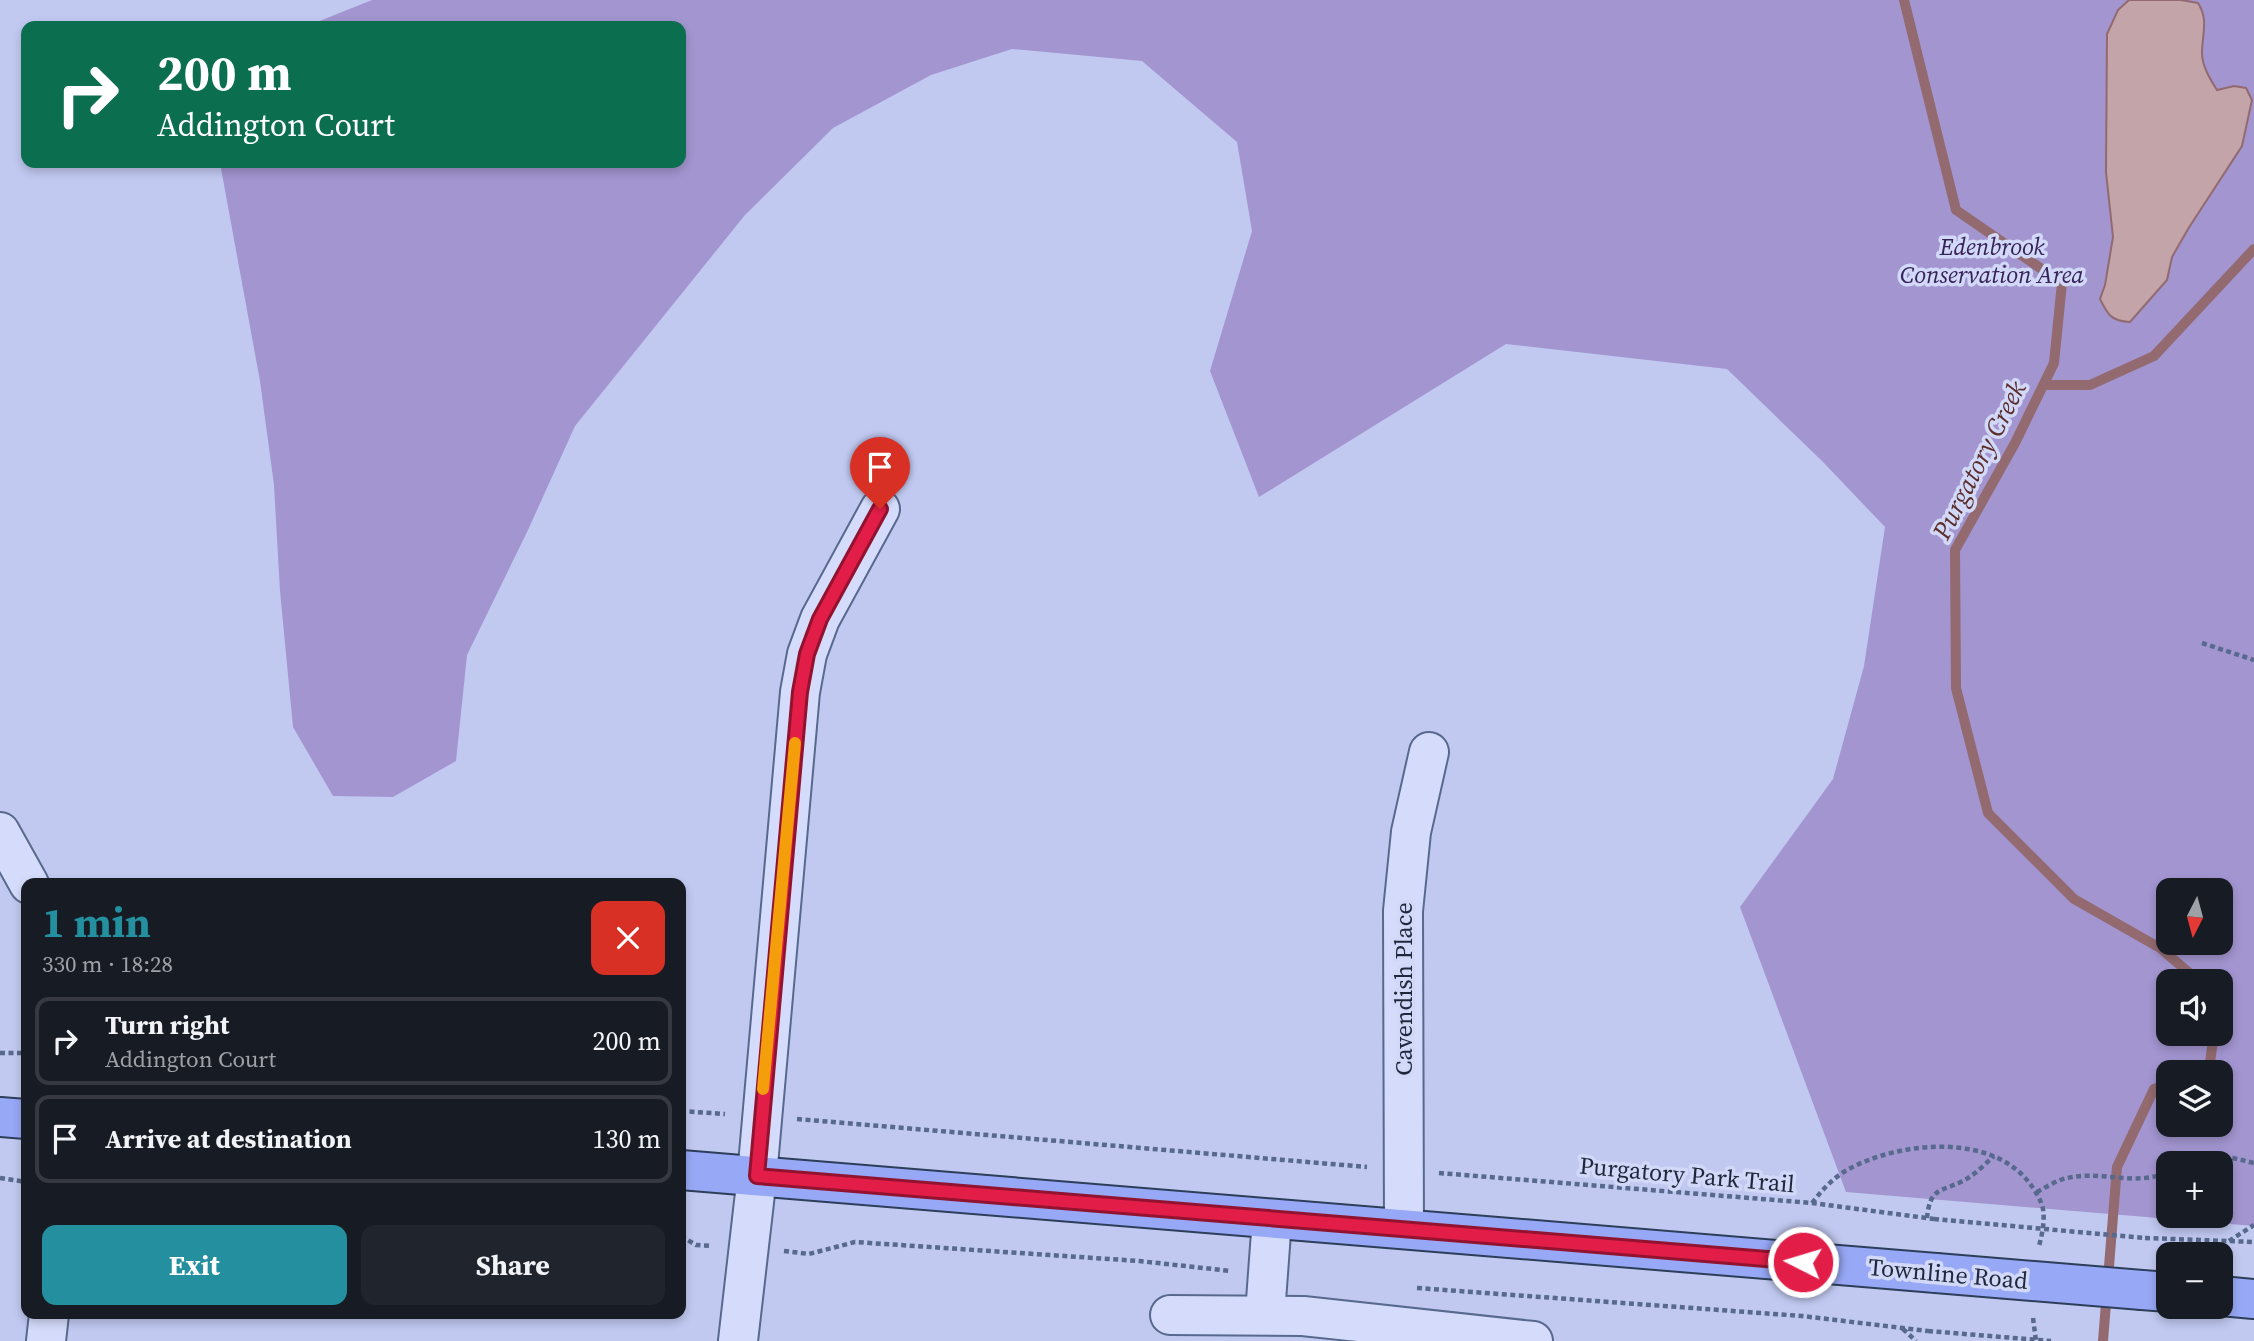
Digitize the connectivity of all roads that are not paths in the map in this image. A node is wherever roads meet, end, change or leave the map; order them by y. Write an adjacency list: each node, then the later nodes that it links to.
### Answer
1 (880, 509): 8 (street)
2 (1429, 752): 10 (street, Cavendish Place)
3 (0, 832): 4 (street)
4 (26, 878)
5 (0, 1117): 6 (main road)
6 (21, 1118)
7 (686, 1170): 8 (main road, Townline Road)
8 (757, 1176): 9 (main road, Townline Road); 18 (street)
9 (1272, 1219): 10 (main road, Townline Road); 14 (street)
10 (1404, 1229): 11 (main road, Townline Road, bridge)
11 (2155, 1291)
12 (2233, 1297): 13 (main road)
13 (2254, 1299)
14 (1265, 1314): 15 (street); 19 (street)
15 (1170, 1315)
16 (48, 1319): 17 (street)
17 (46, 1341)
18 (738, 1341)
19 (1533, 1341)

